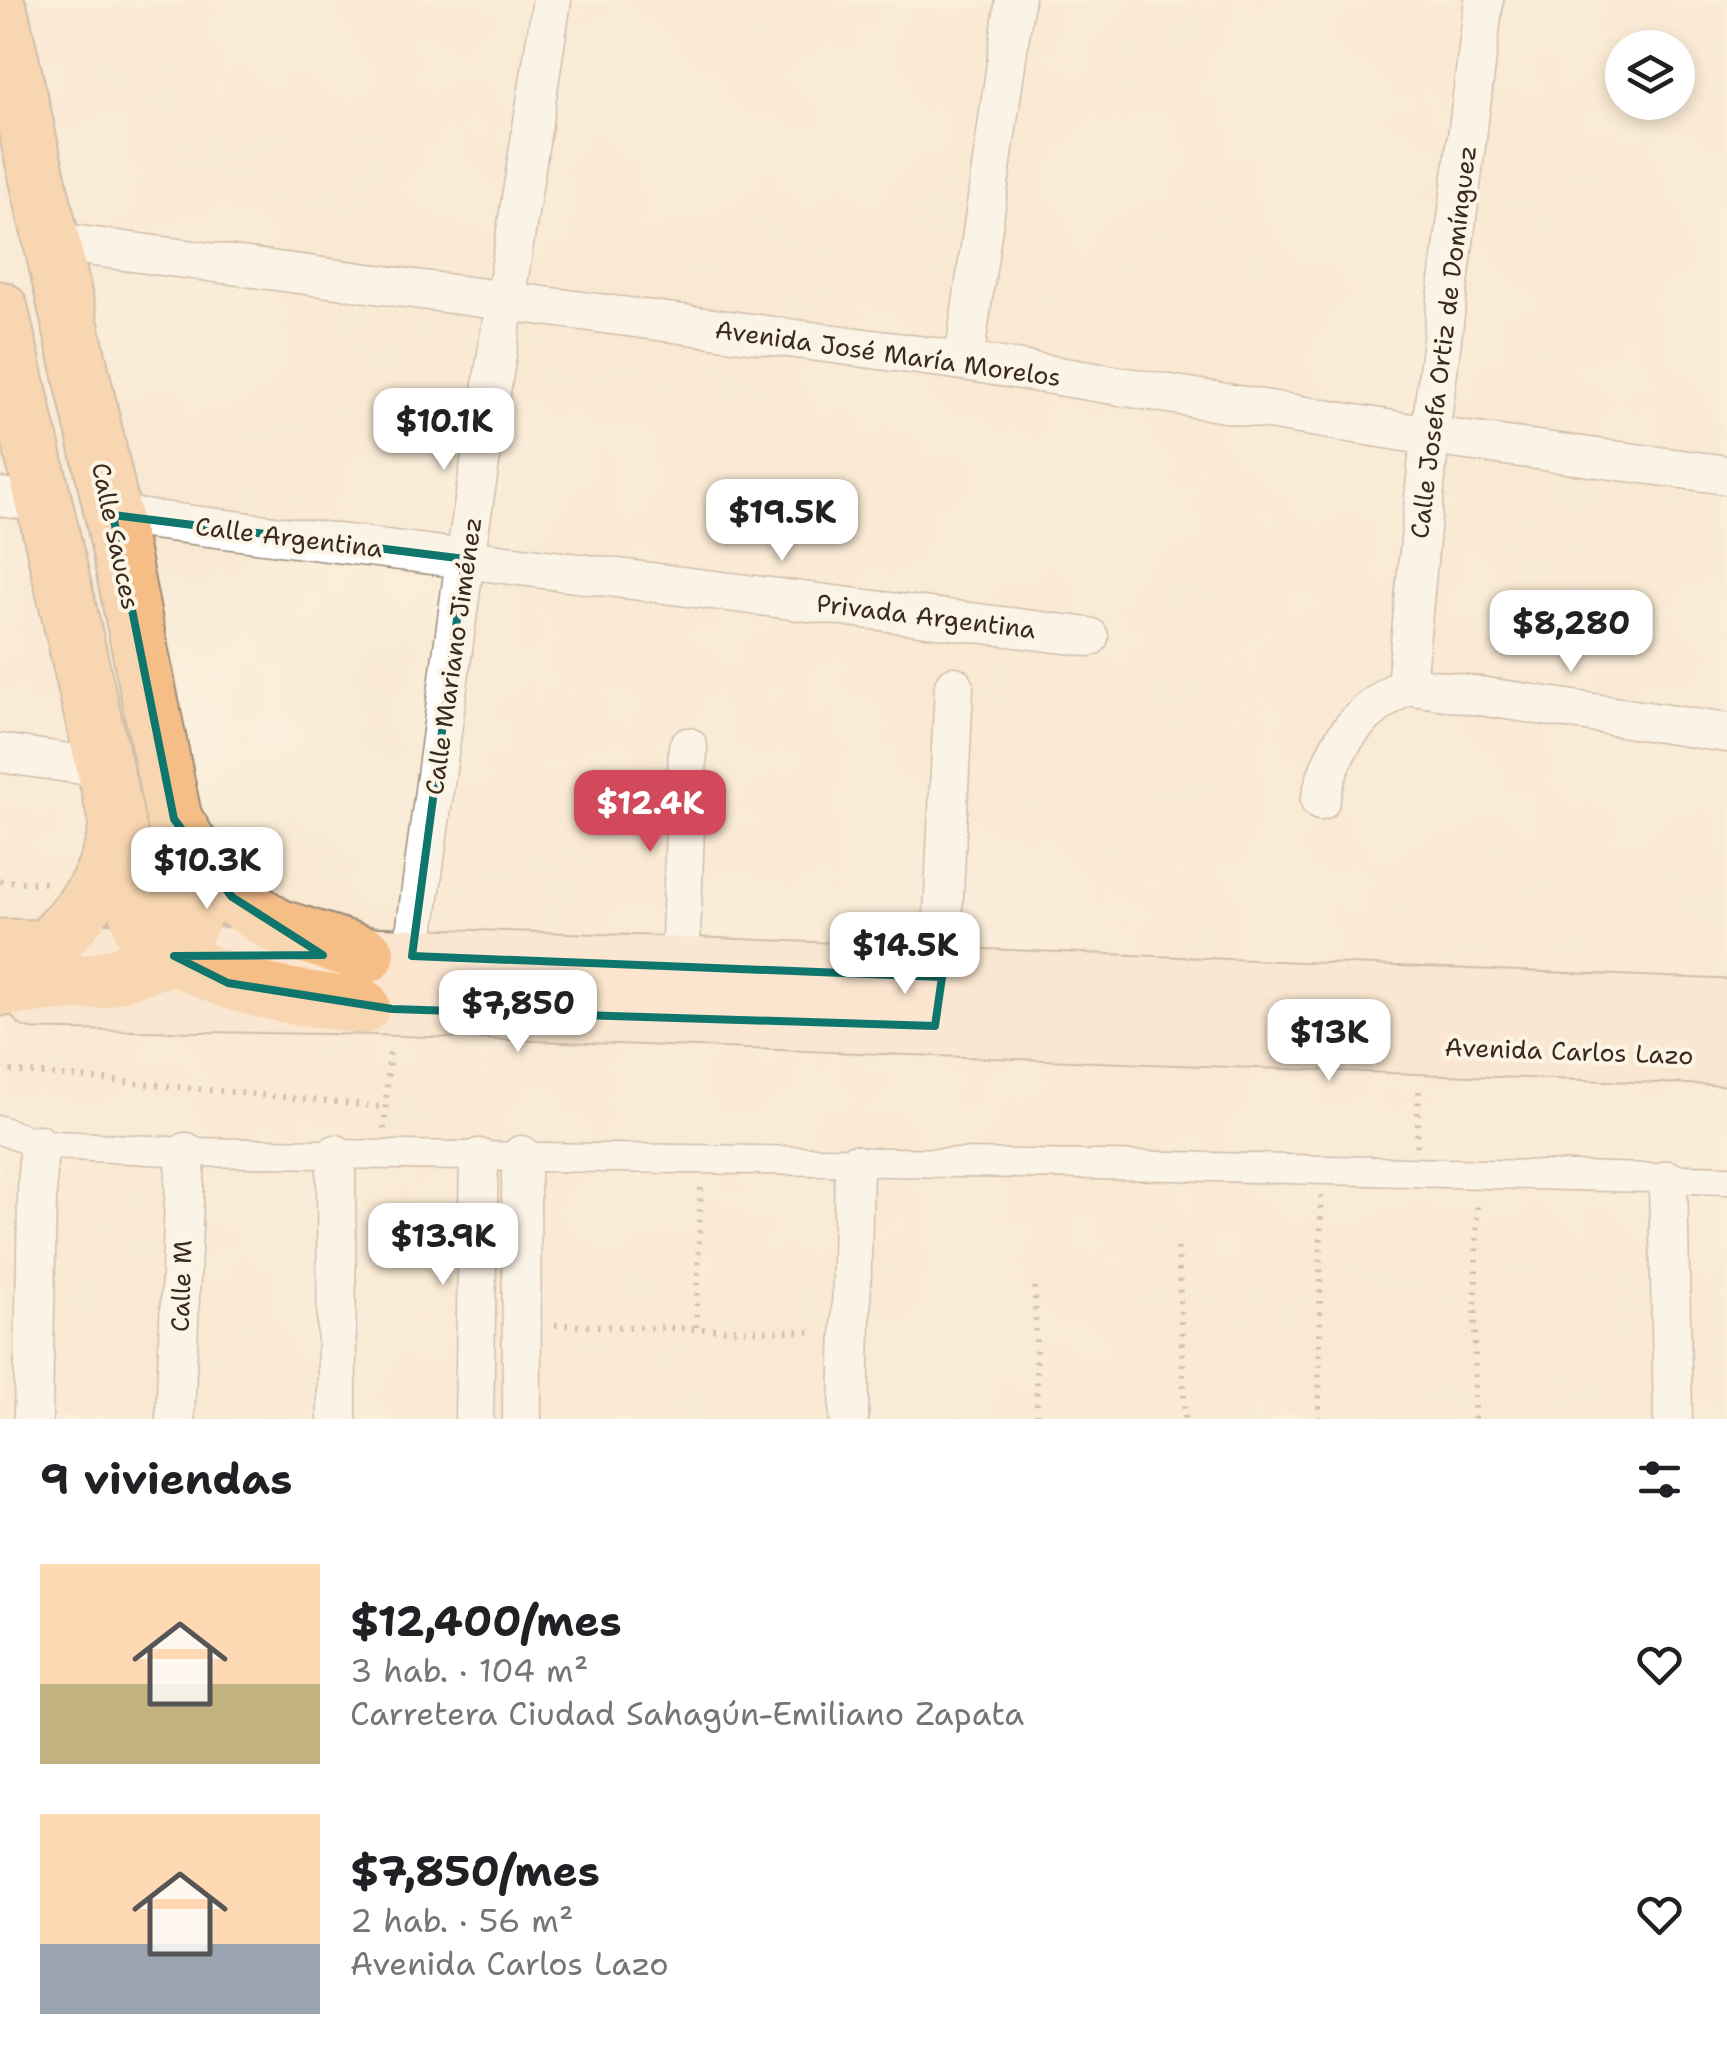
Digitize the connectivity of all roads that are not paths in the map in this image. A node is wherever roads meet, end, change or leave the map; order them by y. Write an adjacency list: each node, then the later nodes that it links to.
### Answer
1 (552, 0): 6 (street, Calle Mariano Jiménez)
2 (1015, 0): 8 (street)
3 (1484, 0): 9 (street, Calle Josefa Ortiz de Domínguez)
4 (0, 12): 5 (main road, Calle Sauces)
5 (48, 241): 6 (street, Avenida José María Morelos); 12 (main road, Calle Sauces)
6 (505, 300): 8 (street, Avenida José María Morelos); 13 (street, Calle Mariano Jiménez)
7 (0, 309): 11 (main road)
8 (964, 361): 9 (street, Avenida José María Morelos)
9 (1430, 436): 10 (street, Avenida José María Morelos); 15 (street, Calle Josefa Ortiz de Domínguez)
10 (1727, 475)
11 (22, 500): 20 (main road)
12 (113, 515): 13 (street, Calle Argentina); 22 (main road, Calle Sauces)
13 (465, 560): 14 (street, Privada Argentina); 28 (street, Calle Mariano Jiménez)
14 (1090, 637)
15 (1406, 685): 17 (street); 21 (street)
16 (954, 686): 30 (street)
17 (1727, 733)
18 (688, 747): 26 (street)
19 (0, 753): 20 (street)
20 (102, 768): 23 (main road)
21 (1320, 801)
22 (174, 818): 25 (main road); 28 (main road, Calle Sauces)
23 (117, 829): 24 (main road); 25 (main road)
24 (23, 947): 25 (main road)
25 (174, 956): 27 (main road); 28 (main road)
26 (680, 965): 28 (main road); 30 (main road)
27 (0, 988)
28 (385, 993): 29 (main road); 30 (main road, Avenida Carlos Lazo)
29 (0, 1000)
30 (938, 1002): 31 (main road); 32 (main road, Avenida Carlos Lazo)
31 (1727, 1008)
32 (1727, 1057)
33 (0, 1130): 34 (street)
34 (38, 1144): 35 (street); 42 (street)
35 (186, 1152): 36 (street); 43 (street, Calle M)
36 (336, 1154): 38 (street); 44 (street)
37 (521, 1156): 38 (street); 39 (street); 46 (street)
38 (479, 1158): 45 (street)
39 (854, 1164): 40 (street); 47 (street)
40 (1668, 1180): 41 (street); 48 (street)
41 (1727, 1180)
42 (33, 1419)
43 (175, 1419)
44 (337, 1419)
45 (474, 1419)
46 (522, 1419)
47 (849, 1419)
48 (1674, 1419)

